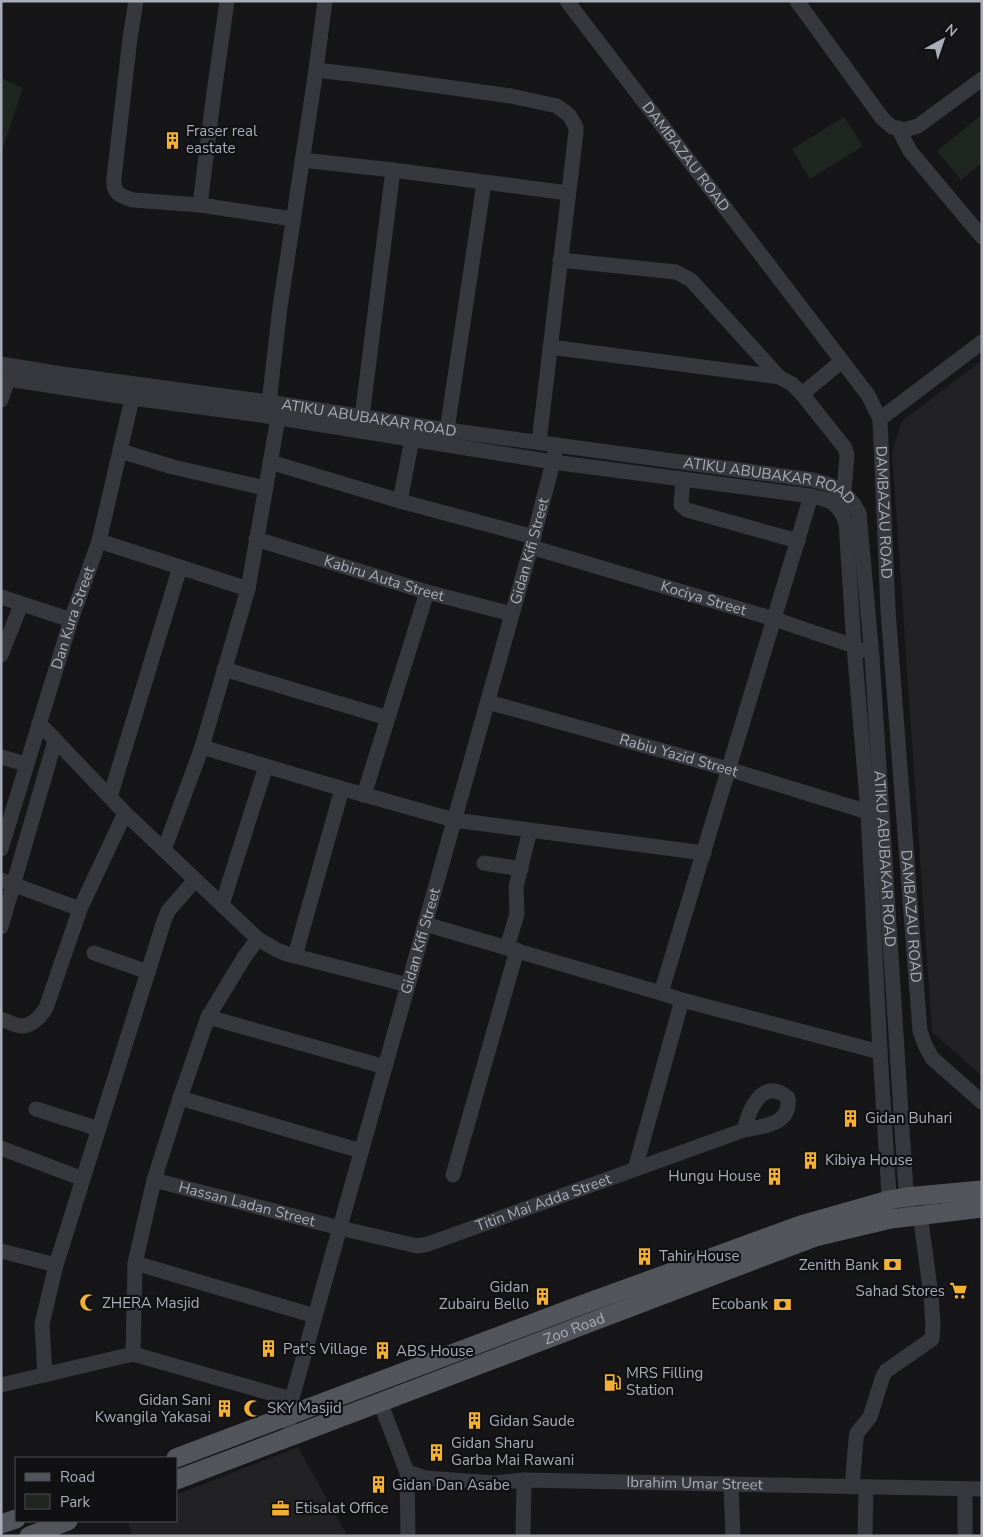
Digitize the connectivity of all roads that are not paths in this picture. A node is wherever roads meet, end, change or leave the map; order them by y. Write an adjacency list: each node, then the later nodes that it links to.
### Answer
1 (136, 1): 13 (street)
2 (227, 1): 13 (street)
3 (325, 1): 6 (street)
4 (567, 1): 19 (street, DAMBAZAU ROAD)
5 (796, 1): 8 (street)
6 (316, 70): 9 (street); 12 (street)
7 (982, 79): 8 (street)
8 (898, 128): 15 (street)
9 (302, 160): 10 (street); 14 (street)
10 (393, 170): 11 (street); 27 (street)
11 (484, 183): 12 (street); 29 (street)
12 (568, 193): 16 (street)
13 (200, 205): 14 (street)
14 (293, 219): 26 (street)
15 (982, 237)
16 (560, 260): 18 (street); 21 (street)
17 (982, 342): 28 (street)
18 (550, 347): 21 (street); 31 (street)
19 (842, 361): 24 (street); 28 (street, DAMBAZAU ROAD)
20 (1, 364): 23 (street, ATIKU ABUBAKAR ROAD)
21 (779, 376): 24 (street)
22 (5, 379): 23 (street); 25 (street)
23 (134, 391): 26 (street, ATIKU ABUBAKAR ROAD); 33 (street, Dan Kura Street)
24 (802, 394): 38 (street)
25 (1, 400)
26 (271, 412): 27 (street, ATIKU ABUBAKAR ROAD); 30 (street); 34 (street)
27 (362, 417): 29 (street, ATIKU ABUBAKAR ROAD)
28 (880, 419): 58 (street, DAMBAZAU ROAD)
29 (447, 430): 31 (street, ATIKU ABUBAKAR ROAD)
30 (412, 439): 35 (street); 40 (street)
31 (539, 442): 32 (street, ATIKU ABUBAKAR ROAD)
32 (556, 445): 35 (street, Gidan Kifi Street); 38 (street, ATIKU ABUBAKAR ROAD)
33 (120, 451): 37 (street); 43 (street, Dan Kura Street)
34 (270, 462): 37 (street); 40 (street, Kociya Street)
35 (554, 462): 36 (street); 44 (street, Gidan Kifi Street)
36 (683, 479): 39 (street); 42 (street)
37 (265, 488): 41 (street)
38 (844, 491): 56 (street, ATIKU ABUBAKAR ROAD)
39 (811, 496): 42 (street); 54 (street)
40 (400, 501): 44 (street, Kociya Street)
41 (256, 539): 46 (street); 47 (street, Kabiru Auta Street)
42 (798, 540): 51 (street)
43 (99, 542): 45 (street); 52 (street, Dan Kura Street)
44 (533, 542): 50 (street, Gidan Kifi Street); 51 (street, Kociya Street)
45 (180, 567): 46 (street); 70 (street)
46 (248, 589): 57 (street)
47 (427, 592): 50 (street, Kabiru Auta Street); 60 (street)
48 (1, 597): 49 (street)
49 (21, 604): 52 (street); 53 (street)
50 (512, 614): 59 (street, Gidan Kifi Street)
51 (774, 619): 54 (street, Kociya Street); 67 (street)
52 (71, 620): 61 (street, Dan Kura Street)
53 (4, 640): 55 (street)
54 (854, 646): 56 (street, Kociya Street); 71 (street)
55 (1, 655)
56 (872, 657): 58 (street, Kociya Street); 88 (street, ATIKU ABUBAKAR ROAD)
57 (224, 669): 60 (street); 63 (street)
58 (893, 675): 89 (street, DAMBAZAU ROAD)
59 (488, 702): 67 (street, Rabiu Yazid Street); 73 (street, Gidan Kifi Street)
60 (388, 718): 69 (street)
61 (39, 723): 62 (street); 65 (street, Dan Kura Street)
62 (56, 741): 70 (street); 81 (street)
63 (202, 747): 66 (street); 76 (street)
64 (1, 758): 65 (street)
65 (26, 764): 75 (street, Dan Kura Street)
66 (266, 766): 68 (street); 82 (street)
67 (728, 769): 71 (street, Rabiu Yazid Street); 77 (street)
68 (342, 789): 69 (street); 91 (street)
69 (364, 795): 73 (street)
70 (110, 797): 72 (street)
71 (868, 812): 98 (street)
72 (125, 813): 76 (street); 83 (street)
73 (454, 820): 74 (street); 84 (street, Gidan Kifi Street)
74 (530, 830): 77 (street); 79 (street)
75 (2, 847)
76 (164, 850): 80 (street)
77 (704, 853): 94 (street)
78 (484, 863): 79 (street)
79 (521, 868): 87 (street)
80 (195, 880): 82 (street); 92 (street)
81 (8, 882): 83 (street); 85 (street)
82 (222, 905): 86 (street)
83 (80, 909): 97 (street)
84 (426, 924): 87 (street); 93 (street, Gidan Kifi Street)
85 (1, 927)
86 (258, 939): 91 (street); 96 (street)
87 (512, 949): 94 (street); 108 (street)
88 (890, 952): 89 (street); 113 (street, ATIKU ABUBAKAR ROAD)
89 (914, 952): 101 (street, DAMBAZAU ROAD)
90 (94, 954): 92 (street)
91 (295, 956): 93 (street)
92 (148, 972): 103 (street)
93 (408, 985): 99 (street, Gidan Kifi Street)
94 (662, 993): 95 (street)
95 (682, 1000): 98 (street); 107 (street)
96 (208, 1017): 99 (street); 100 (street)
97 (1, 1020)
98 (880, 1052): 113 (street)
99 (385, 1067): 106 (street, Gidan Kifi Street)
100 (180, 1098): 106 (street); 110 (street)
101 (982, 1102)
102 (36, 1109): 103 (street)
103 (99, 1129): 109 (street)
104 (744, 1130): 107 (street, Titin Mai Adda Street)
105 (1, 1148): 109 (street)
106 (361, 1151): 114 (street, Gidan Kifi Street)
107 (635, 1169): 114 (street, Titin Mai Adda Street)
108 (453, 1175)
109 (83, 1179): 117 (street)
110 (154, 1180): 114 (street, Hassan Ladan Street); 116 (street)
111 (982, 1190): 113 (main road, Zoo Road)
112 (982, 1208): 113 (main road, Zoo Road)
113 (903, 1209): 122 (main road, Zoo Road); 123 (main road, Zoo Road); 130 (street)
114 (340, 1228): 118 (street, Gidan Kifi Street)
115 (1, 1251): 117 (street)
116 (135, 1263): 118 (street); 119 (street)
117 (56, 1265): 120 (street)
118 (315, 1316): 123 (street, Gidan Kifi Street)
119 (133, 1354): 120 (street); 123 (street)
120 (45, 1374): 121 (street)
121 (1, 1385)
122 (380, 1402): 124 (main road, Zoo Road); 126 (street)
123 (289, 1408): 124 (street); 125 (main road, Zoo Road)
124 (292, 1436): 127 (main road, Zoo Road)
125 (178, 1457)
126 (408, 1472): 128 (street, Ibrahim Umar Street); 137 (street)
127 (178, 1479)
128 (524, 1480): 129 (street, Ibrahim Umar Street); 138 (street)
129 (731, 1485): 130 (street, Ibrahim Umar Street); 139 (street)
130 (859, 1487): 131 (street, Ibrahim Umar Street); 140 (street)
131 (965, 1489): 132 (street, Ibrahim Umar Street); 141 (street)
132 (982, 1489)
133 (15, 1519): 135 (main road)
134 (65, 1522): 136 (main road)
135 (1, 1524)
136 (29, 1536)
137 (408, 1536)
138 (523, 1536)
139 (733, 1536)
140 (865, 1536)
141 (965, 1536)

